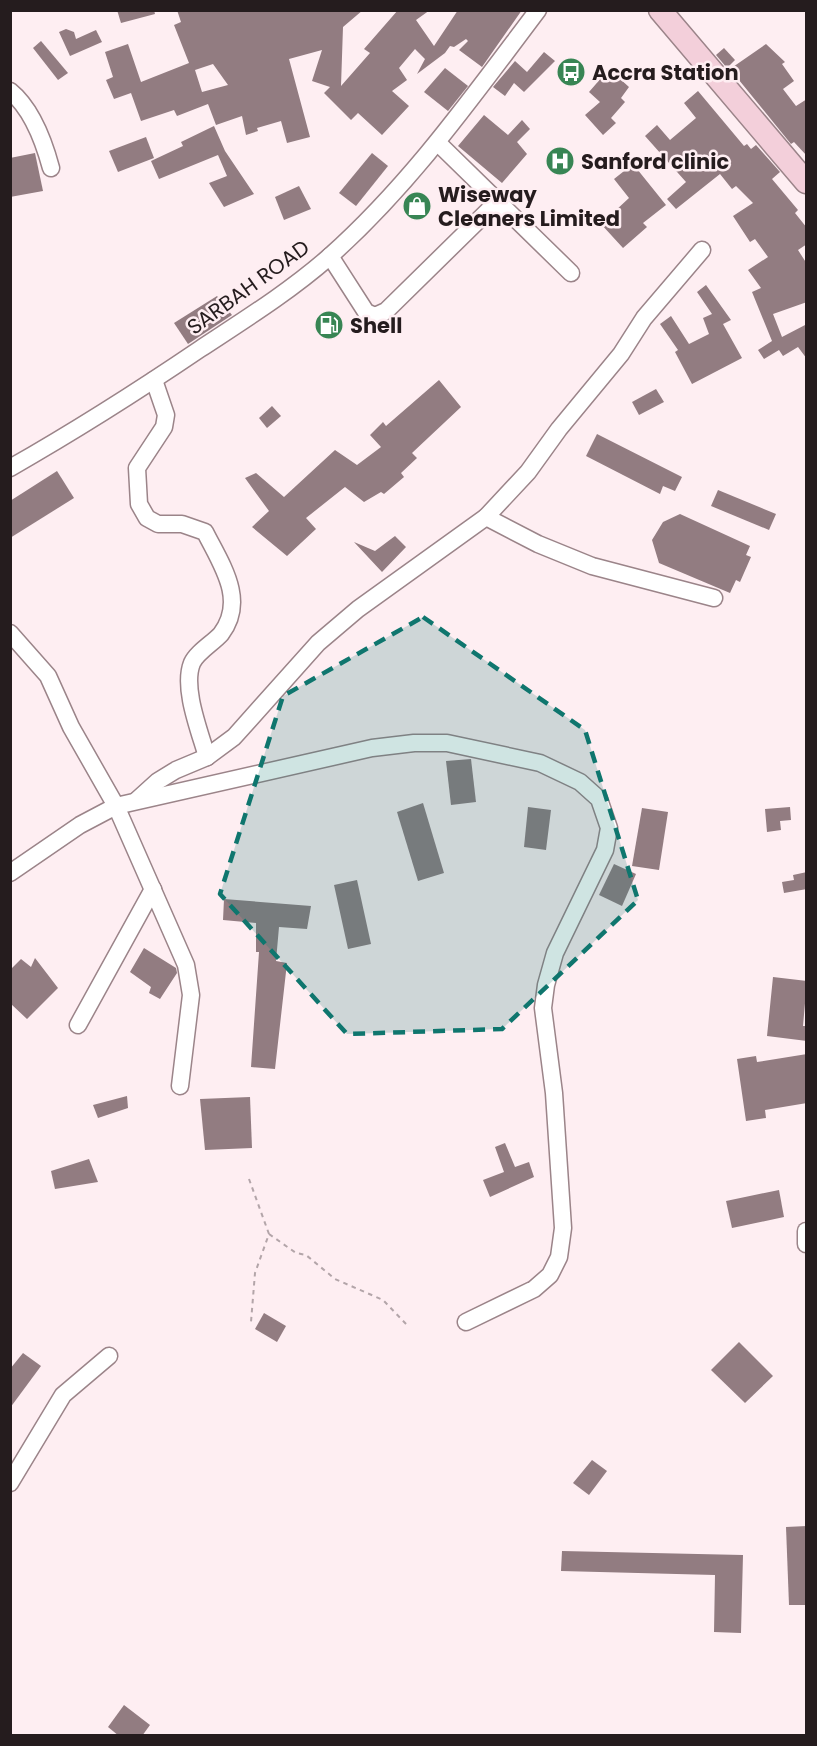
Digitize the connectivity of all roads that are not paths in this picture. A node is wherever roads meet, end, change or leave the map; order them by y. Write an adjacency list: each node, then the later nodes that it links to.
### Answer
1 (538, 10): 4 (street, SARBAH ROAD)
2 (660, 10): 6 (street)
3 (10, 91): 5 (street)
4 (438, 143): 7 (street); 9 (street, SARBAH ROAD)
5 (51, 168)
6 (807, 182)
7 (497, 202): 9 (street); 10 (street)
8 (702, 250): 13 (street)
9 (330, 256): 11 (street, SARBAH ROAD)
10 (572, 273)
11 (154, 380): 12 (street, SARBAH ROAD); 16 (street)
12 (10, 468)
13 (486, 517): 14 (street); 16 (street)
14 (714, 598)
15 (10, 633): 18 (street)
16 (207, 757): 17 (street)
17 (136, 801): 18 (street); 25 (street)
18 (116, 806): 19 (street); 20 (street)
19 (10, 873)
20 (153, 890): 21 (street); 22 (street)
21 (78, 1025)
22 (180, 1086)
23 (807, 1231): 24 (street)
24 (807, 1244)
25 (466, 1322)
26 (109, 1356): 27 (street)
27 (10, 1483)

